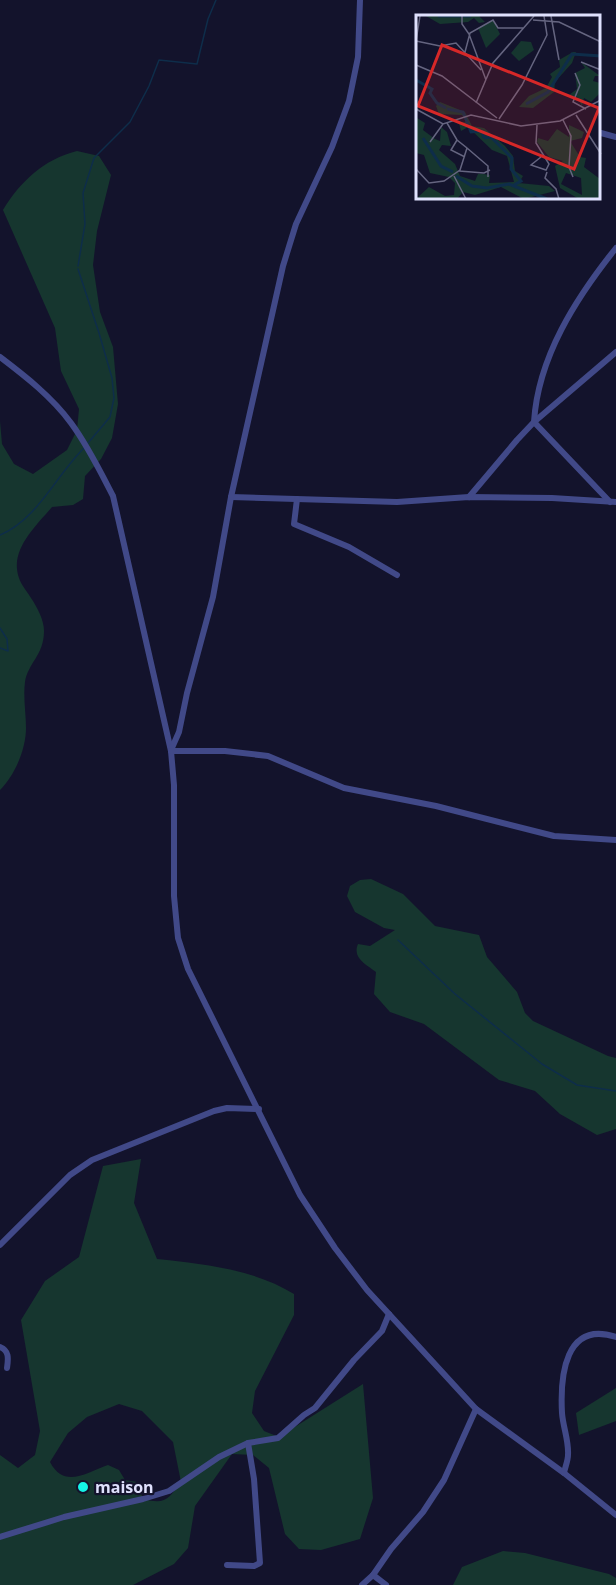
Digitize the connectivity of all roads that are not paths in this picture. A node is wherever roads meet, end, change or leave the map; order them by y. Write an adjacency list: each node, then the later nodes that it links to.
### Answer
1 (360, 0): 8 (street)
2 (602, 133): 3 (street)
3 (616, 137)
4 (616, 248): 7 (street)
5 (616, 352): 7 (street)
6 (0, 357): 13 (street)
7 (534, 422): 9 (street); 11 (street)
8 (231, 497): 10 (street); 13 (street)
9 (469, 497): 10 (street); 11 (street)
10 (297, 499): 12 (street)
11 (613, 502)
12 (397, 575)
13 (171, 751): 14 (street); 15 (street)
14 (616, 840)
15 (259, 1109): 16 (street); 17 (street)
16 (0, 1245)
17 (389, 1314): 21 (street); 22 (street)
18 (616, 1336): 23 (street)
19 (0, 1347): 20 (street)
20 (7, 1368)
21 (476, 1409): 23 (street); 27 (street)
22 (248, 1443): 25 (street); 26 (street)
23 (564, 1473): 24 (street)
24 (616, 1515)
25 (0, 1538)
26 (227, 1565)
27 (374, 1575): 28 (street); 29 (street)
28 (362, 1585)
29 (386, 1585)

